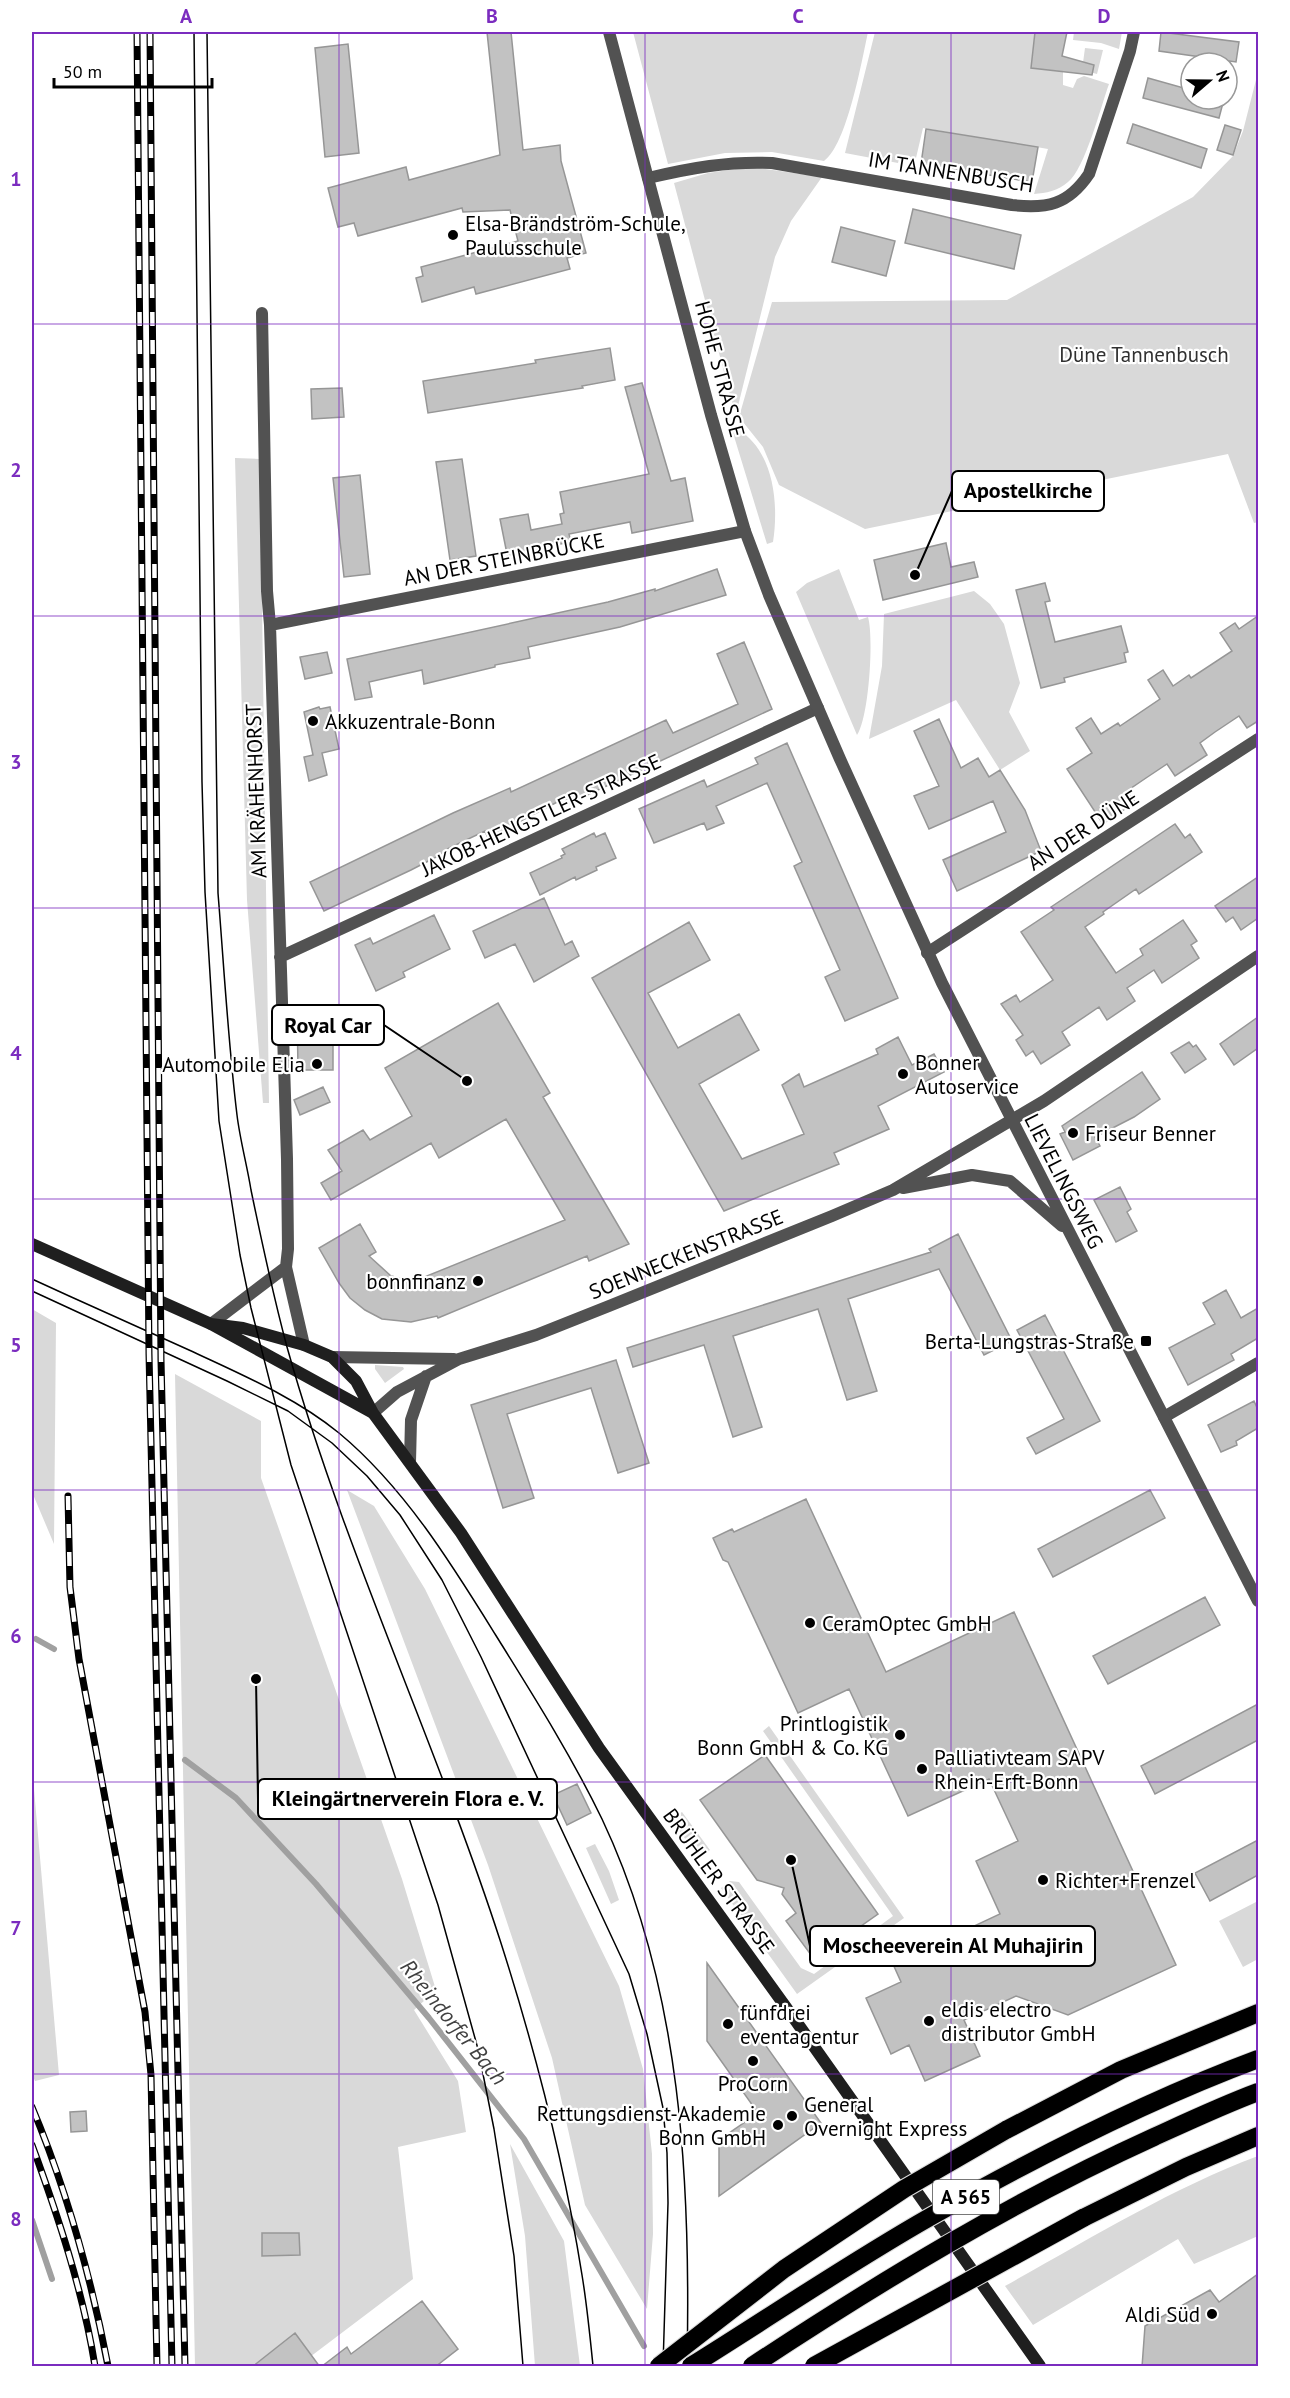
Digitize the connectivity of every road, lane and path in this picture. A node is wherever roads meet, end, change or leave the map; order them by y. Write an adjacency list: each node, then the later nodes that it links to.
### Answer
1 (609, 32): 3 (street, HOHE STRASSE)
2 (1134, 32): 3 (street, IM TANNENBUSCH)
3 (648, 178): 5 (street, HOHE STRASSE)
4 (262, 313): 6 (street, AM KRÄHENHORST)
5 (745, 531): 6 (street, AN DER STEINBRÜCKE); 7 (street, HOHE STRASSE)
6 (270, 625): 11 (street, AM KRÄHENHORST)
7 (818, 708): 9 (street, LIEVELINGSWEG); 11 (street, JAKOB-HENGSTLER-STRASSE)
8 (1258, 739): 9 (street, AN DER DÜNE)
9 (927, 953): 12 (street, LIEVELINGSWEG)
10 (1258, 956): 12 (street)
11 (280, 957): 16 (street, AM KRÄHENHORST)
12 (1011, 1121): 13 (street, SOENNECKENSTRASSE); 14 (street, LIEVELINGSWEG)
13 (892, 1190): 14 (street); 20 (street, SOENNECKENSTRASSE)
14 (1068, 1231): 24 (street, LIEVELINGSWEG)
15 (32, 1244): 17 (main road)
16 (286, 1267): 17 (street); 18 (street, AM KRÄHENHORST)
17 (212, 1324): 18 (main road); 23 (main road)
18 (304, 1345): 19 (main road)
19 (332, 1357): 20 (street); 23 (main road)
20 (459, 1359): 22 (street, SOENNECKENSTRASSE)
21 (1258, 1363): 24 (street)
22 (426, 1376): 23 (street, SOENNECKENSTRASSE); 25 (street)
23 (373, 1413): 25 (main road, BRÜHLER STRASSE)
24 (1164, 1417): 26 (street, LIEVELINGSWEG)
25 (410, 1462): 35 (main road, BRÜHLER STRASSE)
26 (1258, 1601)
27 (1258, 2013): 31 (highway, bridge)
28 (1258, 2058): 32 (highway, A 565, bridge)
29 (1258, 2092): 33 (highway, A 565, bridge)
30 (1258, 2136): 34 (highway, bridge)
31 (659, 2367)
32 (691, 2367)
33 (752, 2367)
34 (814, 2367)
35 (1040, 2367)

